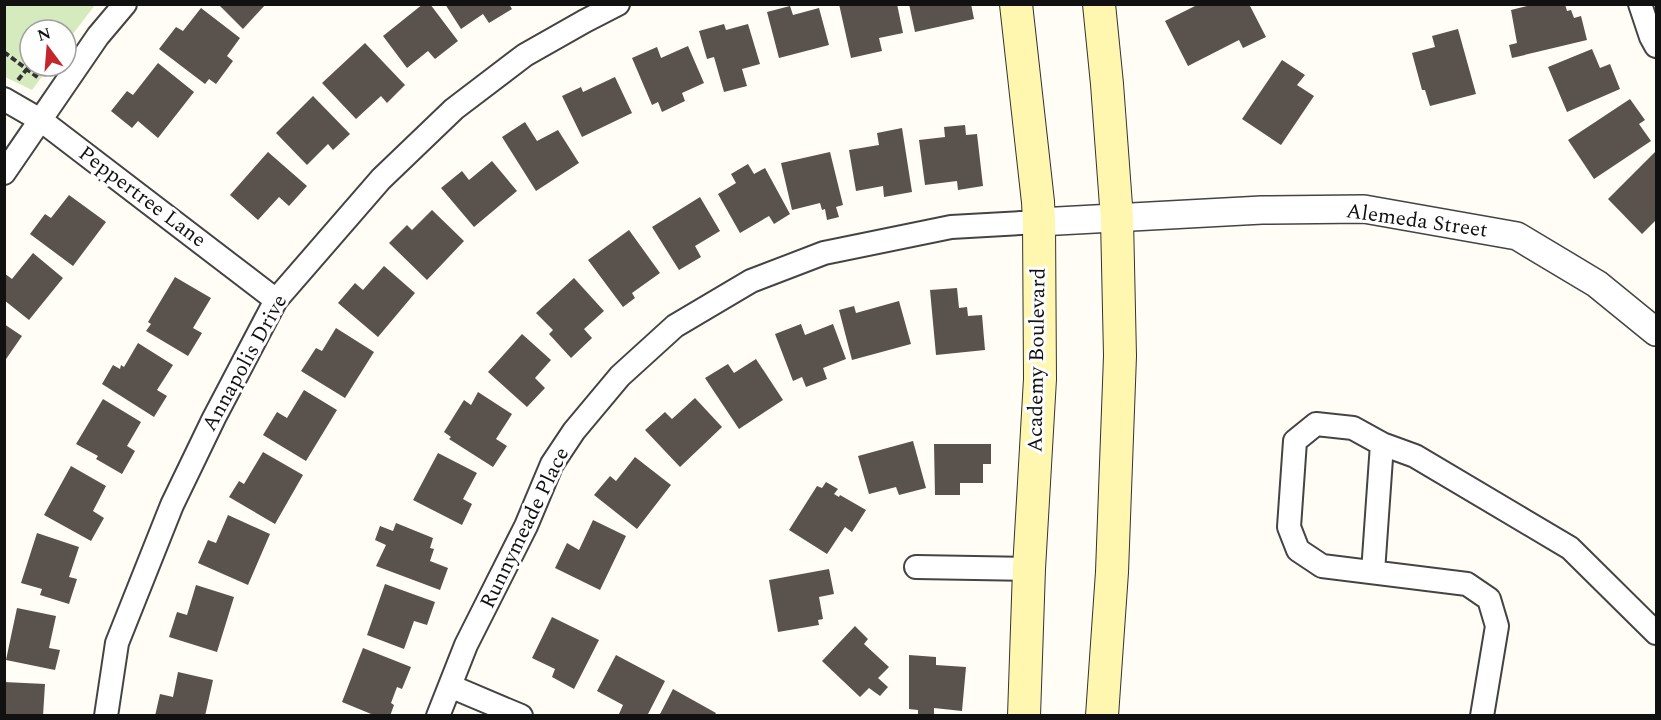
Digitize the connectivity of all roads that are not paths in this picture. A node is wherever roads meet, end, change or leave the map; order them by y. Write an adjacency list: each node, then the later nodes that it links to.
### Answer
1 (125, 4): 8 (street)
2 (618, 4): 12 (street, Annapolis Drive)
3 (1016, 4): 11 (main road, Academy Boulevard)
4 (1099, 4): 10 (main road)
5 (1640, 4): 6 (street)
6 (1656, 46)
7 (4, 99): 8 (street, Peppertree Lane)
8 (42, 121): 9 (street); 12 (street, Peppertree Lane)
9 (4, 173)
10 (1118, 219): 11 (street, Alemeda Street); 13 (street, Alemeda Street); 24 (main road)
11 (1039, 222): 16 (main road, Academy Boulevard); 19 (street, Runnymeade Place)
12 (276, 300): 20 (street, Annapolis Drive)
13 (1656, 332)
14 (1382, 444): 17 (street); 17 (street); 18 (street)
15 (916, 567): 16 (street)
16 (1029, 569): 23 (main road, Academy Boulevard)
17 (1373, 572): 25 (street)
18 (1656, 633)
19 (450, 686): 21 (street, Runnymeade Place); 22 (street)
20 (106, 716)
21 (438, 716)
22 (521, 716)
23 (1024, 716)
24 (1102, 716)
25 (1482, 716)

